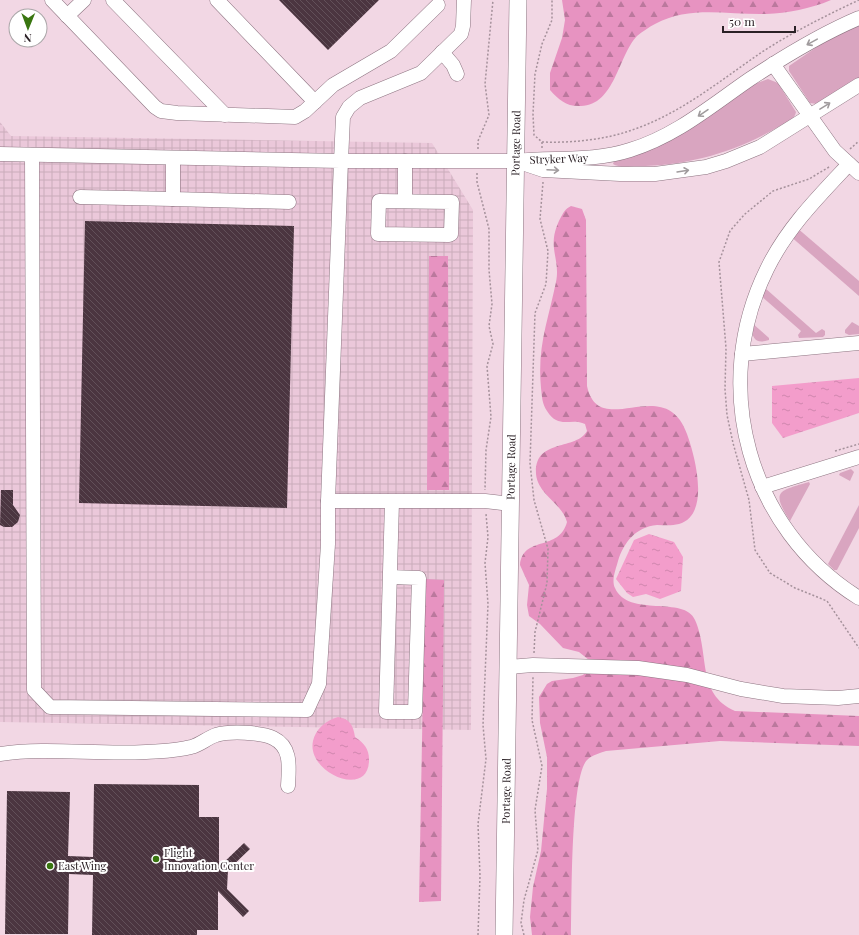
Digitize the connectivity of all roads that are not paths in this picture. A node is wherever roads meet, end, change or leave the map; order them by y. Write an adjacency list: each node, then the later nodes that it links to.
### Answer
1 (52, 0): 8 (street)
2 (84, 0): 8 (street)
3 (113, 0): 15 (street)
4 (217, 0): 14 (street)
5 (464, 0): 10 (street)
6 (518, 0): 22 (main road, Portage Road)
7 (438, 6): 14 (street)
8 (67, 16): 15 (street)
9 (859, 18): 11 (street, Stryker Way, one-way to 11)
10 (442, 52): 12 (street); 20 (street)
11 (773, 64): 16 (street); 23 (street, Stryker Way, one-way to 23)
12 (457, 74)
13 (859, 86): 16 (street, Stryker Way, one-way to 13)
14 (315, 102): 15 (street)
15 (225, 114)
16 (809, 116): 23 (street, Stryker Way, one-way to 16); 24 (street)
17 (0, 154): 18 (street, Stryker Way)
18 (32, 155): 19 (street, Stryker Way); 33 (street)
19 (173, 158): 20 (street, Stryker Way); 26 (street)
20 (341, 161): 21 (street, Stryker Way); 33 (street)
21 (404, 161): 22 (street, Stryker Way); 27 (street)
22 (516, 161): 23 (street, Stryker Way); 35 (main road, Portage Road)
23 (543, 164)
24 (854, 169): 30 (street)
25 (80, 197): 26 (street)
26 (173, 199): 28 (street)
27 (405, 201): 27 (street)
28 (289, 202)
29 (859, 343): 30 (street)
30 (742, 354): 32 (street)
31 (859, 457): 32 (street)
32 (762, 487): 37 (street)
33 (328, 501): 34 (street)
34 (392, 502): 35 (street); 36 (street)
35 (511, 504): 38 (main road, Portage Road)
36 (390, 578): 36 (street)
37 (859, 598)
38 (508, 667): 39 (street); 42 (main road, Portage Road)
39 (859, 696)
40 (0, 754): 41 (street)
41 (288, 786)
42 (504, 935)

